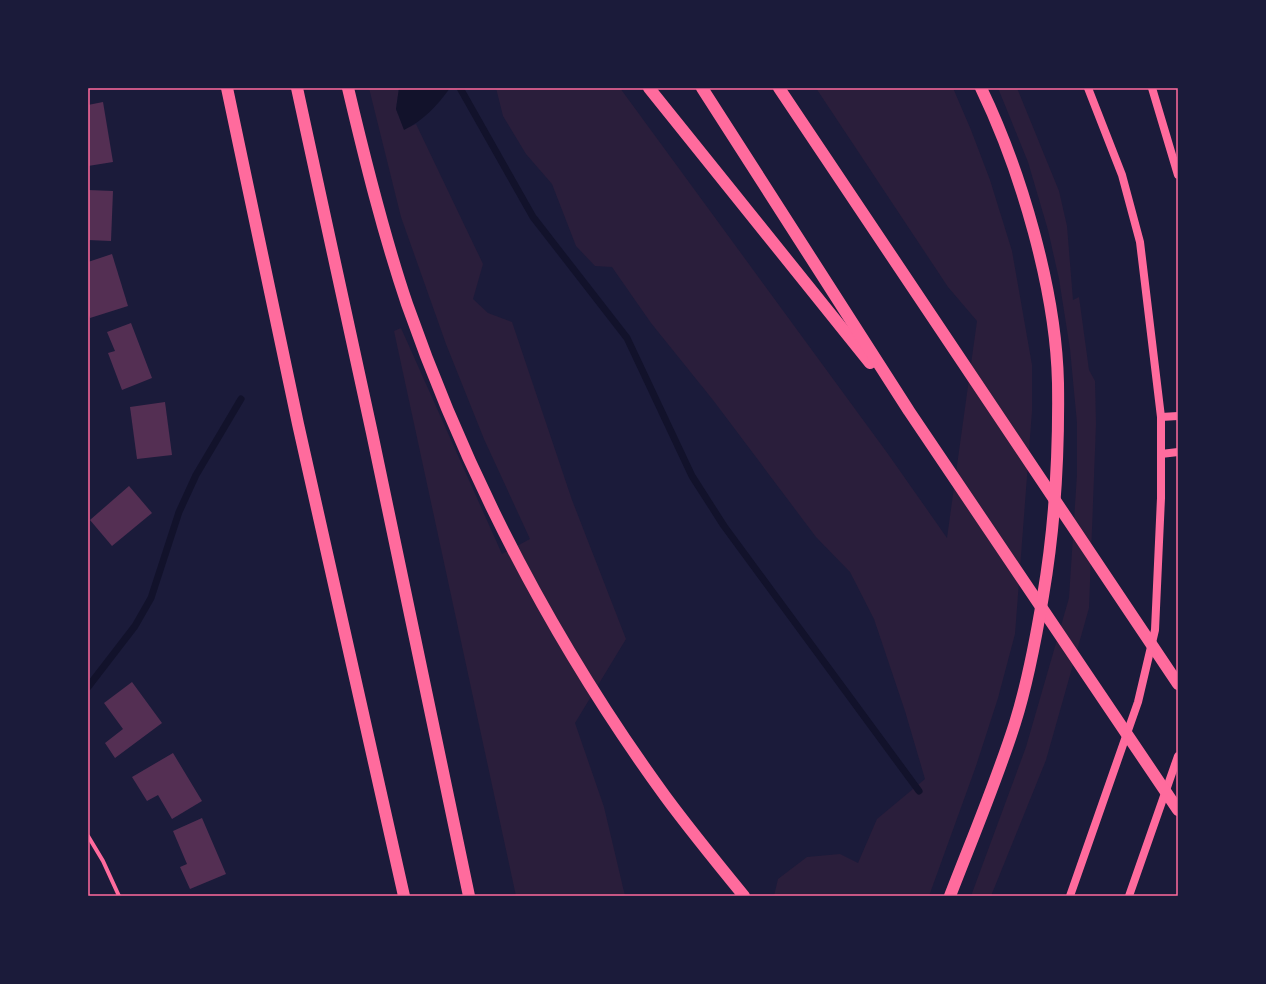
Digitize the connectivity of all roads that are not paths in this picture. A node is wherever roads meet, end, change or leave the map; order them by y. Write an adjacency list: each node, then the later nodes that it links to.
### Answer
1 (226, 88): 21 (highway)
2 (297, 88): 22 (highway)
3 (348, 88): 23 (highway)
4 (648, 88): 11 (highway)
5 (702, 88): 11 (highway)
6 (779, 88): 16 (highway)
7 (981, 88): 24 (highway)
8 (1088, 88): 13 (main road)
9 (1152, 88): 10 (main road)
10 (1178, 175)
11 (909, 411): 18 (highway)
12 (1178, 416): 13 (main road)
13 (1161, 417): 15 (main road)
14 (1178, 452): 15 (main road)
15 (1162, 454): 25 (main road)
16 (1178, 684)
17 (1178, 756): 26 (main road)
18 (1178, 810)
19 (88, 836): 20 (street)
20 (119, 896)
21 (404, 896)
22 (469, 896)
23 (744, 896)
24 (950, 896)
25 (1070, 896)
26 (1129, 896)

